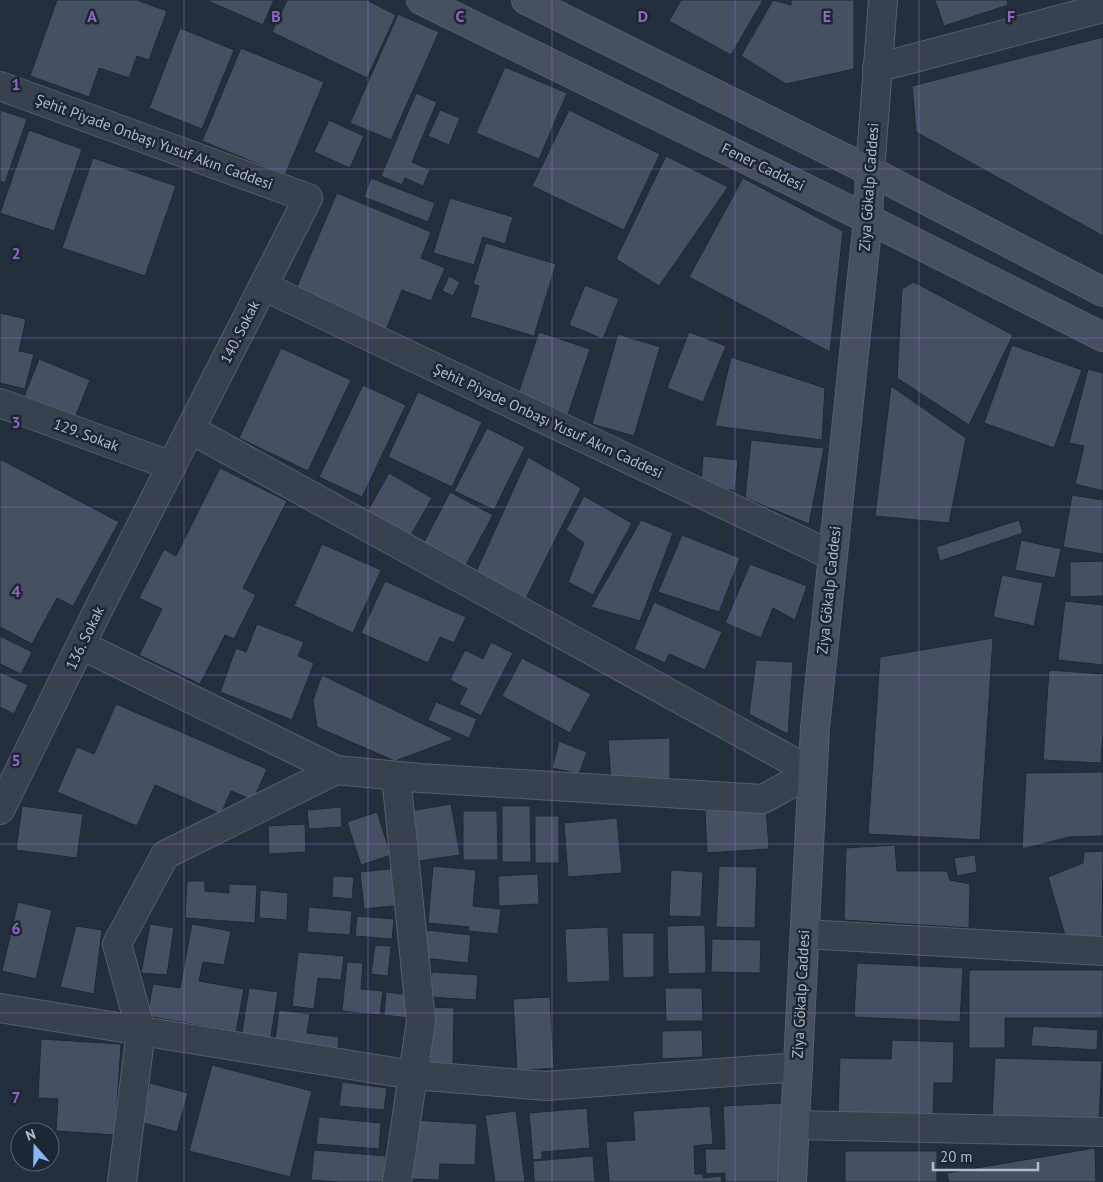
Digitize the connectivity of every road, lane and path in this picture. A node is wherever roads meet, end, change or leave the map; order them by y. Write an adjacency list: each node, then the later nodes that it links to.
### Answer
1 (422, 0): 9 (main road, Fener Caddesi)
2 (526, 0): 7 (main road)
3 (883, 0): 5 (street, Ziya Gökalp Caddesi)
4 (1103, 8): 5 (street)
5 (877, 68): 7 (street, Ziya Gökalp Caddesi)
6 (0, 86): 8 (street, Şehit Piyade Onbaşı Yusuf Akın Caddesi)
7 (870, 171): 9 (main road, Ziya Gökalp Caddesi); 11 (main road)
8 (308, 198): 10 (street, 140. Sokak)
9 (868, 219): 12 (main road, Fener Caddesi); 16 (main road, Ziya Gökalp Caddesi)
10 (263, 286): 14 (street, 140. Sokak); 16 (street, Şehit Piyade Onbaşı Yusuf Akın Caddesi)
11 (1103, 292)
12 (1103, 337)
13 (0, 403): 15 (street, 129. Sokak)
14 (190, 429): 15 (street, 140. Sokak); 19 (street)
15 (172, 466): 17 (street, 136. Sokak)
16 (833, 556): 19 (main road, Ziya Gökalp Caddesi)
17 (82, 645): 18 (street); 21 (street, 136. Sokak)
18 (336, 770): 20 (street); 25 (street)
19 (812, 772): 20 (street); 22 (main road, Ziya Gökalp Caddesi)
20 (396, 776): 27 (street)
21 (0, 810)
22 (805, 934): 23 (street); 26 (main road, Ziya Gökalp Caddesi)
23 (1103, 951)
24 (0, 1008): 25 (street)
25 (140, 1031): 27 (street); 30 (street)
26 (798, 1067): 27 (street); 28 (main road, Ziya Gökalp Caddesi)
27 (413, 1075): 31 (street)
28 (795, 1125): 29 (street); 32 (main road, Ziya Gökalp Caddesi)
29 (1103, 1132)
30 (122, 1182)
31 (397, 1182)
32 (792, 1182)

